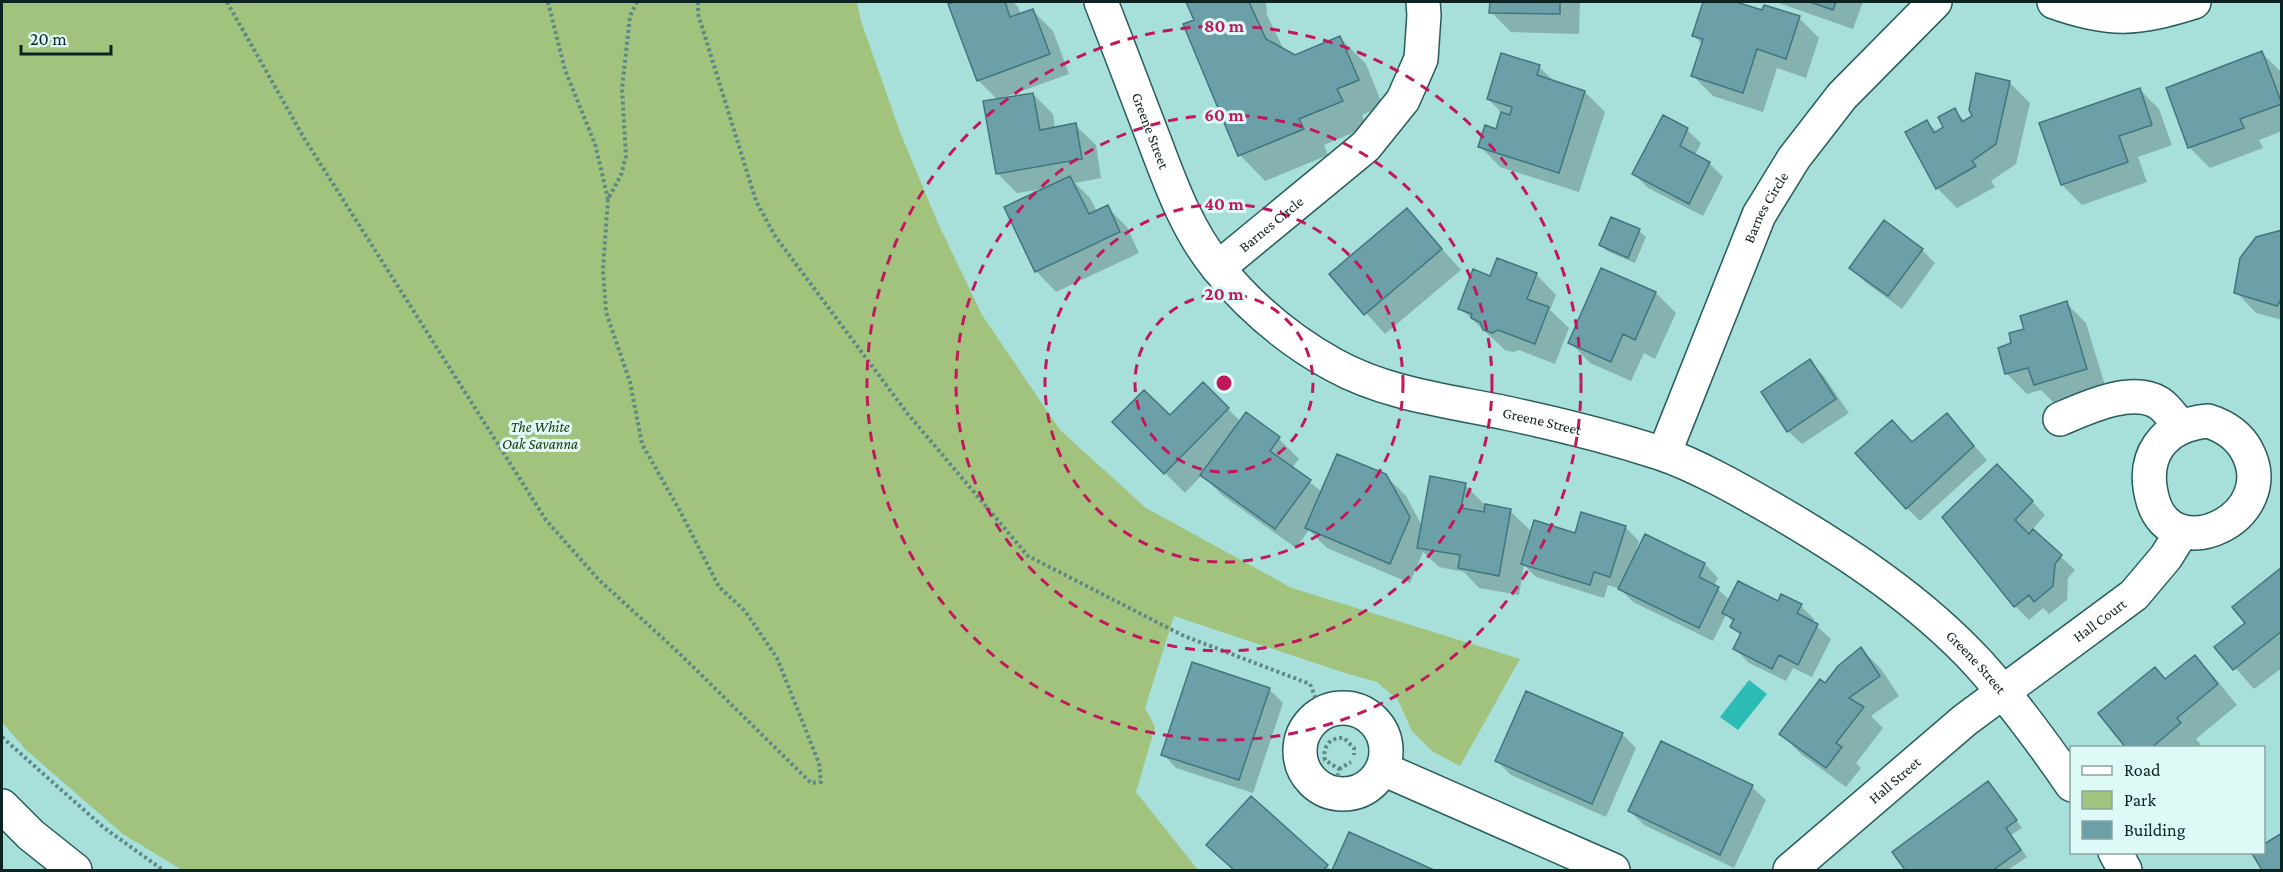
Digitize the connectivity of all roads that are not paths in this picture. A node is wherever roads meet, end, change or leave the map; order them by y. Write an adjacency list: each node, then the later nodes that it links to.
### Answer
1 (1101, 2): 6 (street, Greene Street)
2 (1423, 2): 6 (street, Barnes Circle)
3 (1935, 2): 9 (street, Barnes Circle)
4 (2054, 2): 5 (street)
5 (2194, 2)
6 (1218, 268): 9 (street, Greene Street)
7 (2060, 419): 8 (street)
8 (2181, 427): 10 (street); 10 (street)
9 (1664, 454): 11 (street, Greene Street)
10 (2181, 533): 11 (street, Hall Court)
11 (2002, 691): 13 (street, Greene Street); 18 (street, Hall Street)
12 (1383, 769): 12 (street); 17 (street)
13 (2070, 782)
14 (2, 806): 16 (street)
15 (2116, 854): 19 (street)
16 (75, 870)
17 (1613, 870)
18 (1790, 870)
19 (2125, 870)

